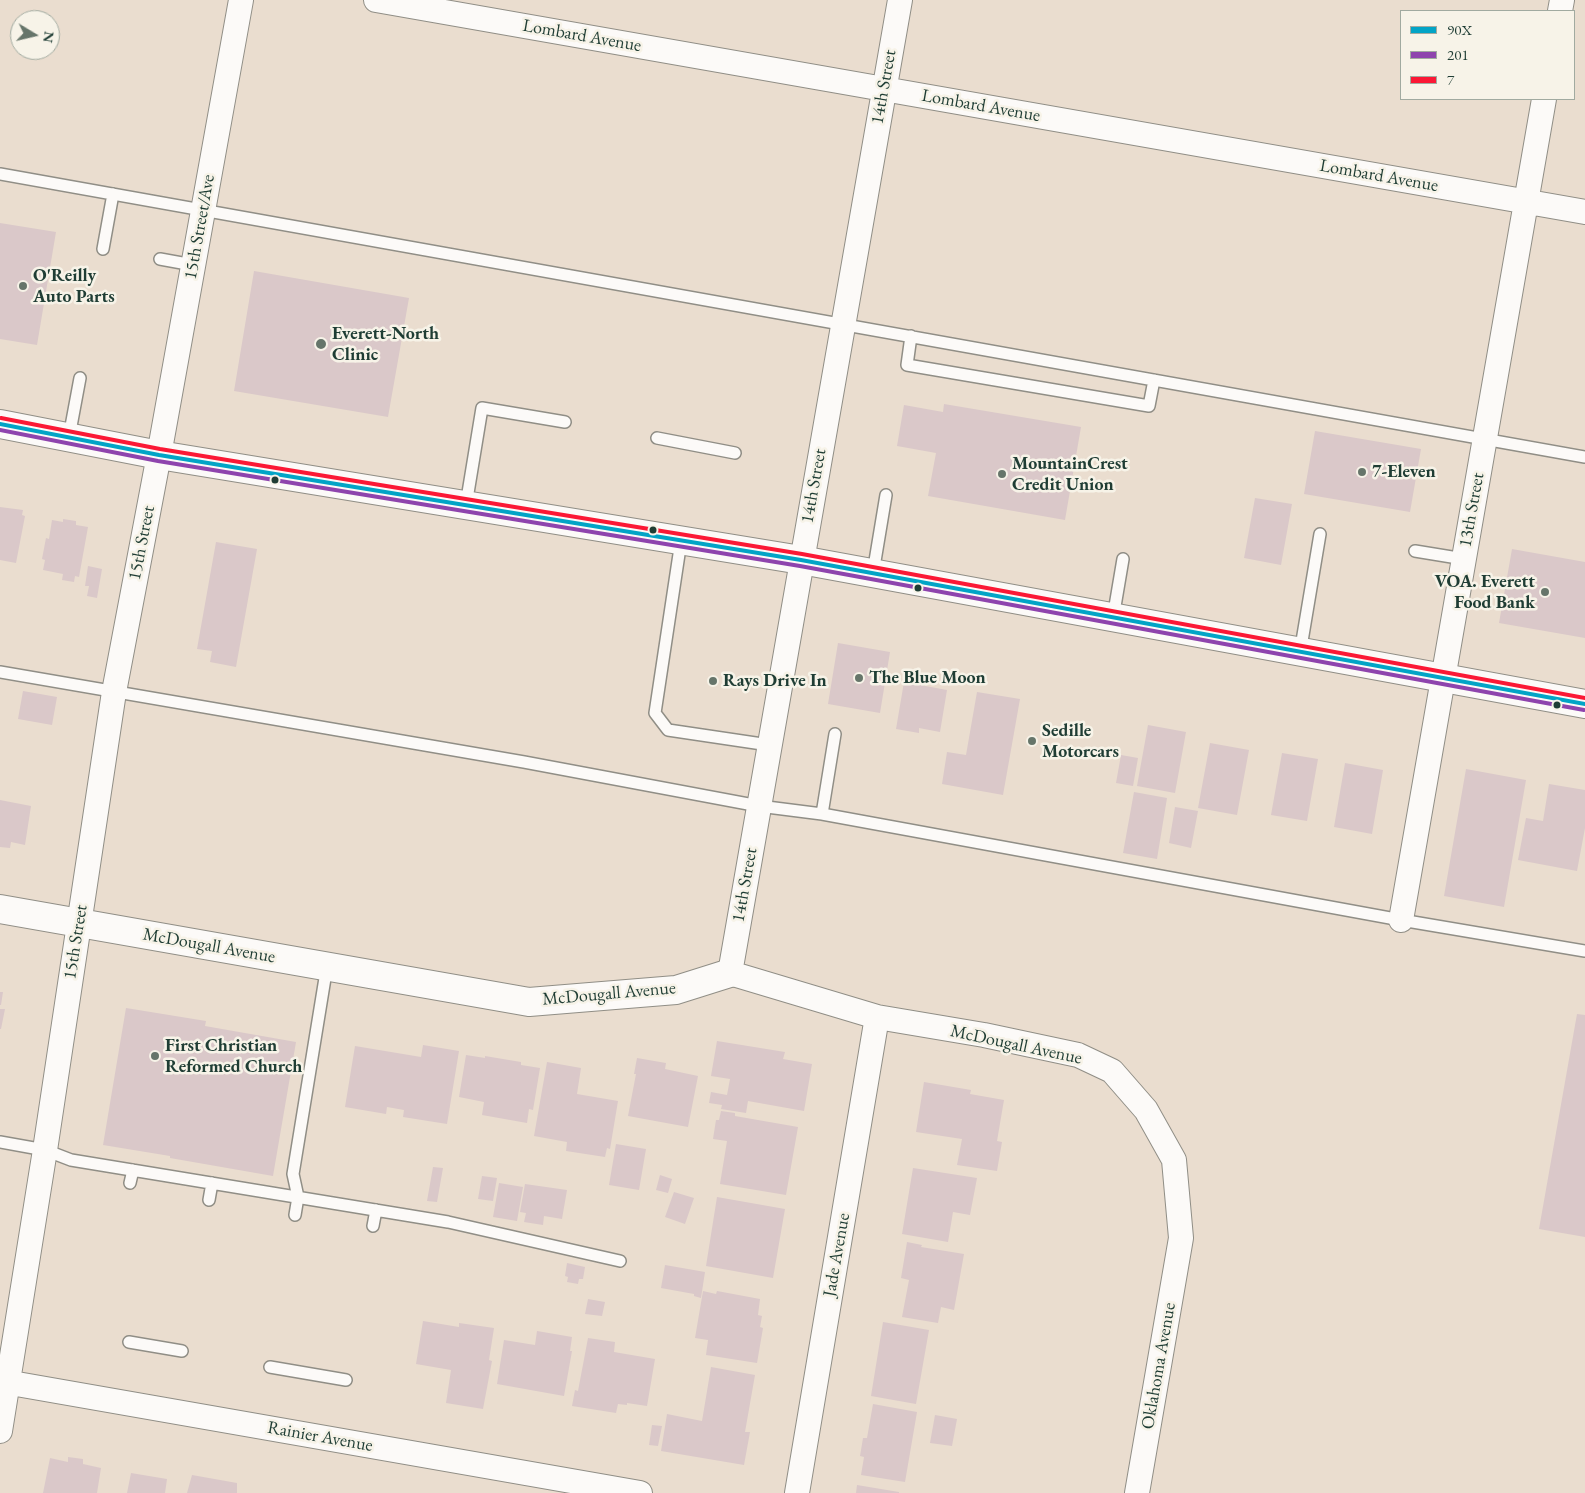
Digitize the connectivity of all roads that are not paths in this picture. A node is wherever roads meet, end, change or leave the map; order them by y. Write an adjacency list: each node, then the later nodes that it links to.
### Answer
1 (241, 0): 9 (street, 15th Street/Ave)
2 (376, 0): 4 (street, Lombard Avenue)
3 (900, 0): 4 (street, 14th Street)
4 (884, 89): 8 (street, Lombard Avenue); 14 (street, 14th Street)
5 (1544, 100): 8 (street, 13th Street)
6 (0, 174): 7 (lane)
7 (113, 194): 9 (lane); 11 (lane)
8 (1526, 201): 10 (street, Lombard Avenue); 22 (street, 13th Street)
9 (203, 210): 13 (street, 15th Street/Ave); 14 (lane)
10 (1585, 212)
11 (104, 249)
12 (160, 260): 13 (lane)
13 (194, 265): 24 (street, 15th Street/Ave)
14 (843, 324): 15 (lane); 33 (street, 14th Street)
15 (911, 336): 17 (lane); 17 (lane)
16 (80, 378): 20 (lane)
17 (1154, 380): 22 (lane)
18 (566, 422): 27 (lane)
19 (0, 424): 20 (main road)
20 (69, 437): 24 (main road)
21 (656, 438): 23 (lane)
22 (1485, 439): 25 (lane); 32 (street, 13th Street)
23 (735, 453)
24 (159, 455): 27 (main road); 39 (street, 15th Street)
25 (1585, 457)
26 (886, 495): 34 (lane)
27 (466, 505): 29 (main road)
28 (1320, 534): 36 (lane)
29 (681, 541): 33 (main road); 42 (lane)
30 (1415, 550): 32 (lane)
31 (1123, 559): 35 (lane)
32 (1464, 559): 38 (street, 13th Street)
33 (801, 560): 34 (main road); 42 (street, 14th Street)
34 (873, 573): 35 (main road)
35 (1113, 618): 36 (main road)
36 (1300, 652): 38 (main road)
37 (0, 672): 39 (lane)
38 (1442, 679): 40 (main road); 46 (street, 13th Street)
39 (114, 692): 43 (lane); 47 (street, 15th Street)
40 (1585, 704)
41 (835, 734): 44 (lane)
42 (769, 745): 43 (street, 14th Street)
43 (759, 806): 44 (lane); 50 (street, 14th Street)
44 (822, 814): 46 (lane)
45 (0, 909): 47 (main road, McDougall Avenue)
46 (1401, 920): 48 (lane)
47 (78, 923): 49 (main road, McDougall Avenue); 53 (street, 15th Street)
48 (1585, 951)
49 (327, 966): 50 (main road, McDougall Avenue); 57 (lane)
50 (730, 973): 51 (street, McDougall Avenue)
51 (877, 1017): 62 (street, McDougall Avenue); 71 (street, Jade Avenue)
52 (0, 1142): 53 (lane)
53 (45, 1150): 54 (lane); 68 (street, 15th Street)
54 (133, 1170): 55 (lane); 56 (lane)
55 (130, 1183)
56 (212, 1183): 57 (lane); 58 (lane)
57 (298, 1197): 59 (lane); 60 (lane)
58 (209, 1200)
59 (376, 1210): 61 (lane); 63 (lane)
60 (295, 1215)
61 (373, 1226)
62 (1181, 1238): 72 (street, Oklahoma Avenue)
63 (620, 1261)
64 (129, 1342): 65 (lane)
65 (182, 1351)
66 (270, 1367): 67 (lane)
67 (346, 1380)
68 (4, 1381): 69 (street, 15th Street); 70 (street, Rainier Avenue)
69 (0, 1431)
70 (640, 1493)
71 (796, 1493)
72 (1137, 1493)

